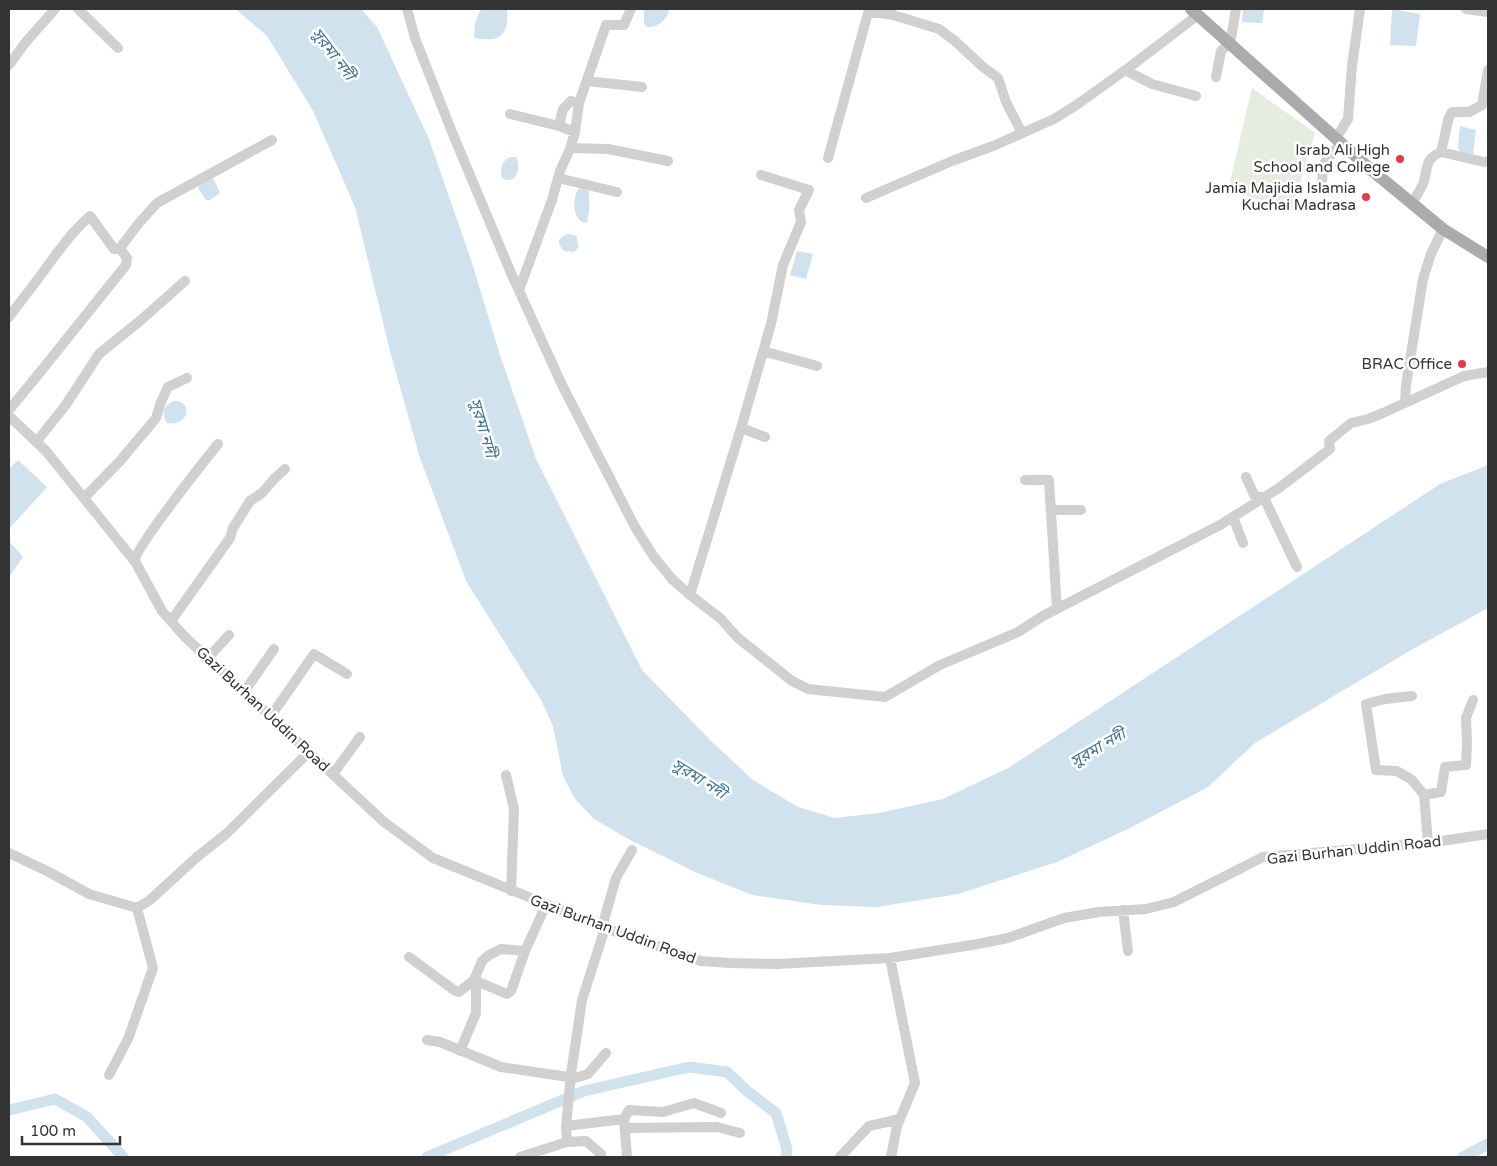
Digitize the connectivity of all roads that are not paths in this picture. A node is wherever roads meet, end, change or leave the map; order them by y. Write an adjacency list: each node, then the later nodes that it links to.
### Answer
1 (54, 9): 12 (street)
2 (78, 9): 11 (street)
3 (407, 9): 42 (street)
4 (631, 9): 16 (street)
5 (1236, 9): 10 (street)
6 (1360, 9): 24 (street)
7 (1466, 9): 9 (street)
8 (1196, 11): 10 (main road); 13 (street)
9 (1488, 12)
10 (1230, 41): 15 (street); 24 (main road)
11 (118, 48)
12 (9, 65)
13 (1125, 70): 18 (street); 23 (street)
14 (1488, 70): 27 (street)
15 (1216, 77)
16 (587, 81): 17 (street); 19 (street)
17 (642, 88)
18 (1196, 96)
19 (579, 103): 21 (street); 22 (street)
20 (510, 114): 21 (street)
21 (558, 126): 22 (street)
22 (575, 132): 26 (street)
23 (1022, 133): 28 (street); 35 (street)
24 (1340, 139): 33 (street); 36 (main road); 37 (main road)
25 (272, 140): 38 (street)
26 (571, 148): 29 (street); 32 (street)
27 (1441, 152): 30 (street); 36 (street)
28 (828, 158)
29 (668, 161)
30 (1488, 161)
31 (761, 175): 44 (street)
32 (558, 178): 34 (street); 42 (street)
33 (1322, 183)
34 (616, 192)
35 (866, 198)
36 (1414, 200): 39 (main road)
37 (1443, 229): 40 (main road); 48 (street)
38 (120, 248): 43 (street); 49 (street)
39 (1488, 251)
40 (1488, 257)
41 (185, 281): 53 (street)
42 (519, 290): 66 (street)
43 (9, 317)
44 (763, 351): 45 (street); 51 (street)
45 (817, 366)
46 (1488, 372): 48 (street)
47 (188, 378): 58 (street)
48 (1405, 402): 59 (street)
49 (9, 410)
50 (9, 416): 53 (street, Gazi Burhan Uddin Road)
51 (741, 428): 52 (street); 66 (street)
52 (765, 436)
53 (37, 441): 58 (street, Gazi Burhan Uddin Road)
54 (218, 444): 64 (street)
55 (285, 469): 68 (street)
56 (1246, 477): 59 (street)
57 (1025, 480): 60 (street)
58 (84, 498): 64 (street, Gazi Burhan Uddin Road)
59 (1264, 498): 62 (street); 65 (street)
60 (1052, 510): 61 (street); 67 (street)
61 (1080, 510)
62 (1233, 517): 63 (street); 67 (street)
63 (1243, 543)
64 (136, 563): 68 (street, Gazi Burhan Uddin Road)
65 (1297, 567)
66 (690, 596): 67 (street)
67 (1057, 609)
68 (171, 621): 71 (street, Gazi Burhan Uddin Road)
69 (229, 635): 71 (street)
70 (274, 649): 73 (street)
71 (208, 658): 73 (street, Gazi Burhan Uddin Road)
72 (348, 674): 76 (street)
73 (244, 692): 76 (street, Gazi Burhan Uddin Road)
74 (1412, 696): 81 (street)
75 (1472, 700): 81 (street)
76 (271, 716): 78 (street, Gazi Burhan Uddin Road)
77 (360, 737): 79 (street)
78 (309, 752): 79 (street, Gazi Burhan Uddin Road); 88 (street)
79 (333, 774): 86 (street, Gazi Burhan Uddin Road)
80 (506, 775): 86 (street)
81 (1424, 795): 83 (street)
82 (1488, 834): 83 (street, Gazi Burhan Uddin Road)
83 (1428, 843): 89 (street, Gazi Burhan Uddin Road)
84 (632, 850): 90 (street)
85 (9, 853): 88 (street)
86 (511, 890): 87 (street, Gazi Burhan Uddin Road)
87 (546, 905): 90 (street, Gazi Burhan Uddin Road); 91 (street)
88 (137, 908): 99 (street)
89 (1123, 910): 92 (street); 94 (street, Gazi Burhan Uddin Road)
90 (603, 928): 94 (street, Gazi Burhan Uddin Road); 103 (street)
91 (525, 951): 95 (street); 95 (street)
92 (1128, 951)
93 (409, 957): 95 (street)
94 (890, 958): 101 (street)
95 (474, 980): 97 (street)
96 (426, 1040): 97 (street)
97 (460, 1051): 98 (street)
98 (606, 1053)
99 (109, 1075)
100 (721, 1113): 102 (street)
101 (900, 1119): 109 (street); 110 (street)
102 (624, 1123): 103 (street); 104 (street); 108 (street)
103 (566, 1126): 105 (street)
104 (740, 1133)
105 (567, 1142): 106 (street); 107 (street)
106 (520, 1157)
107 (601, 1157)
108 (627, 1157)
109 (840, 1157)
110 (891, 1157)

